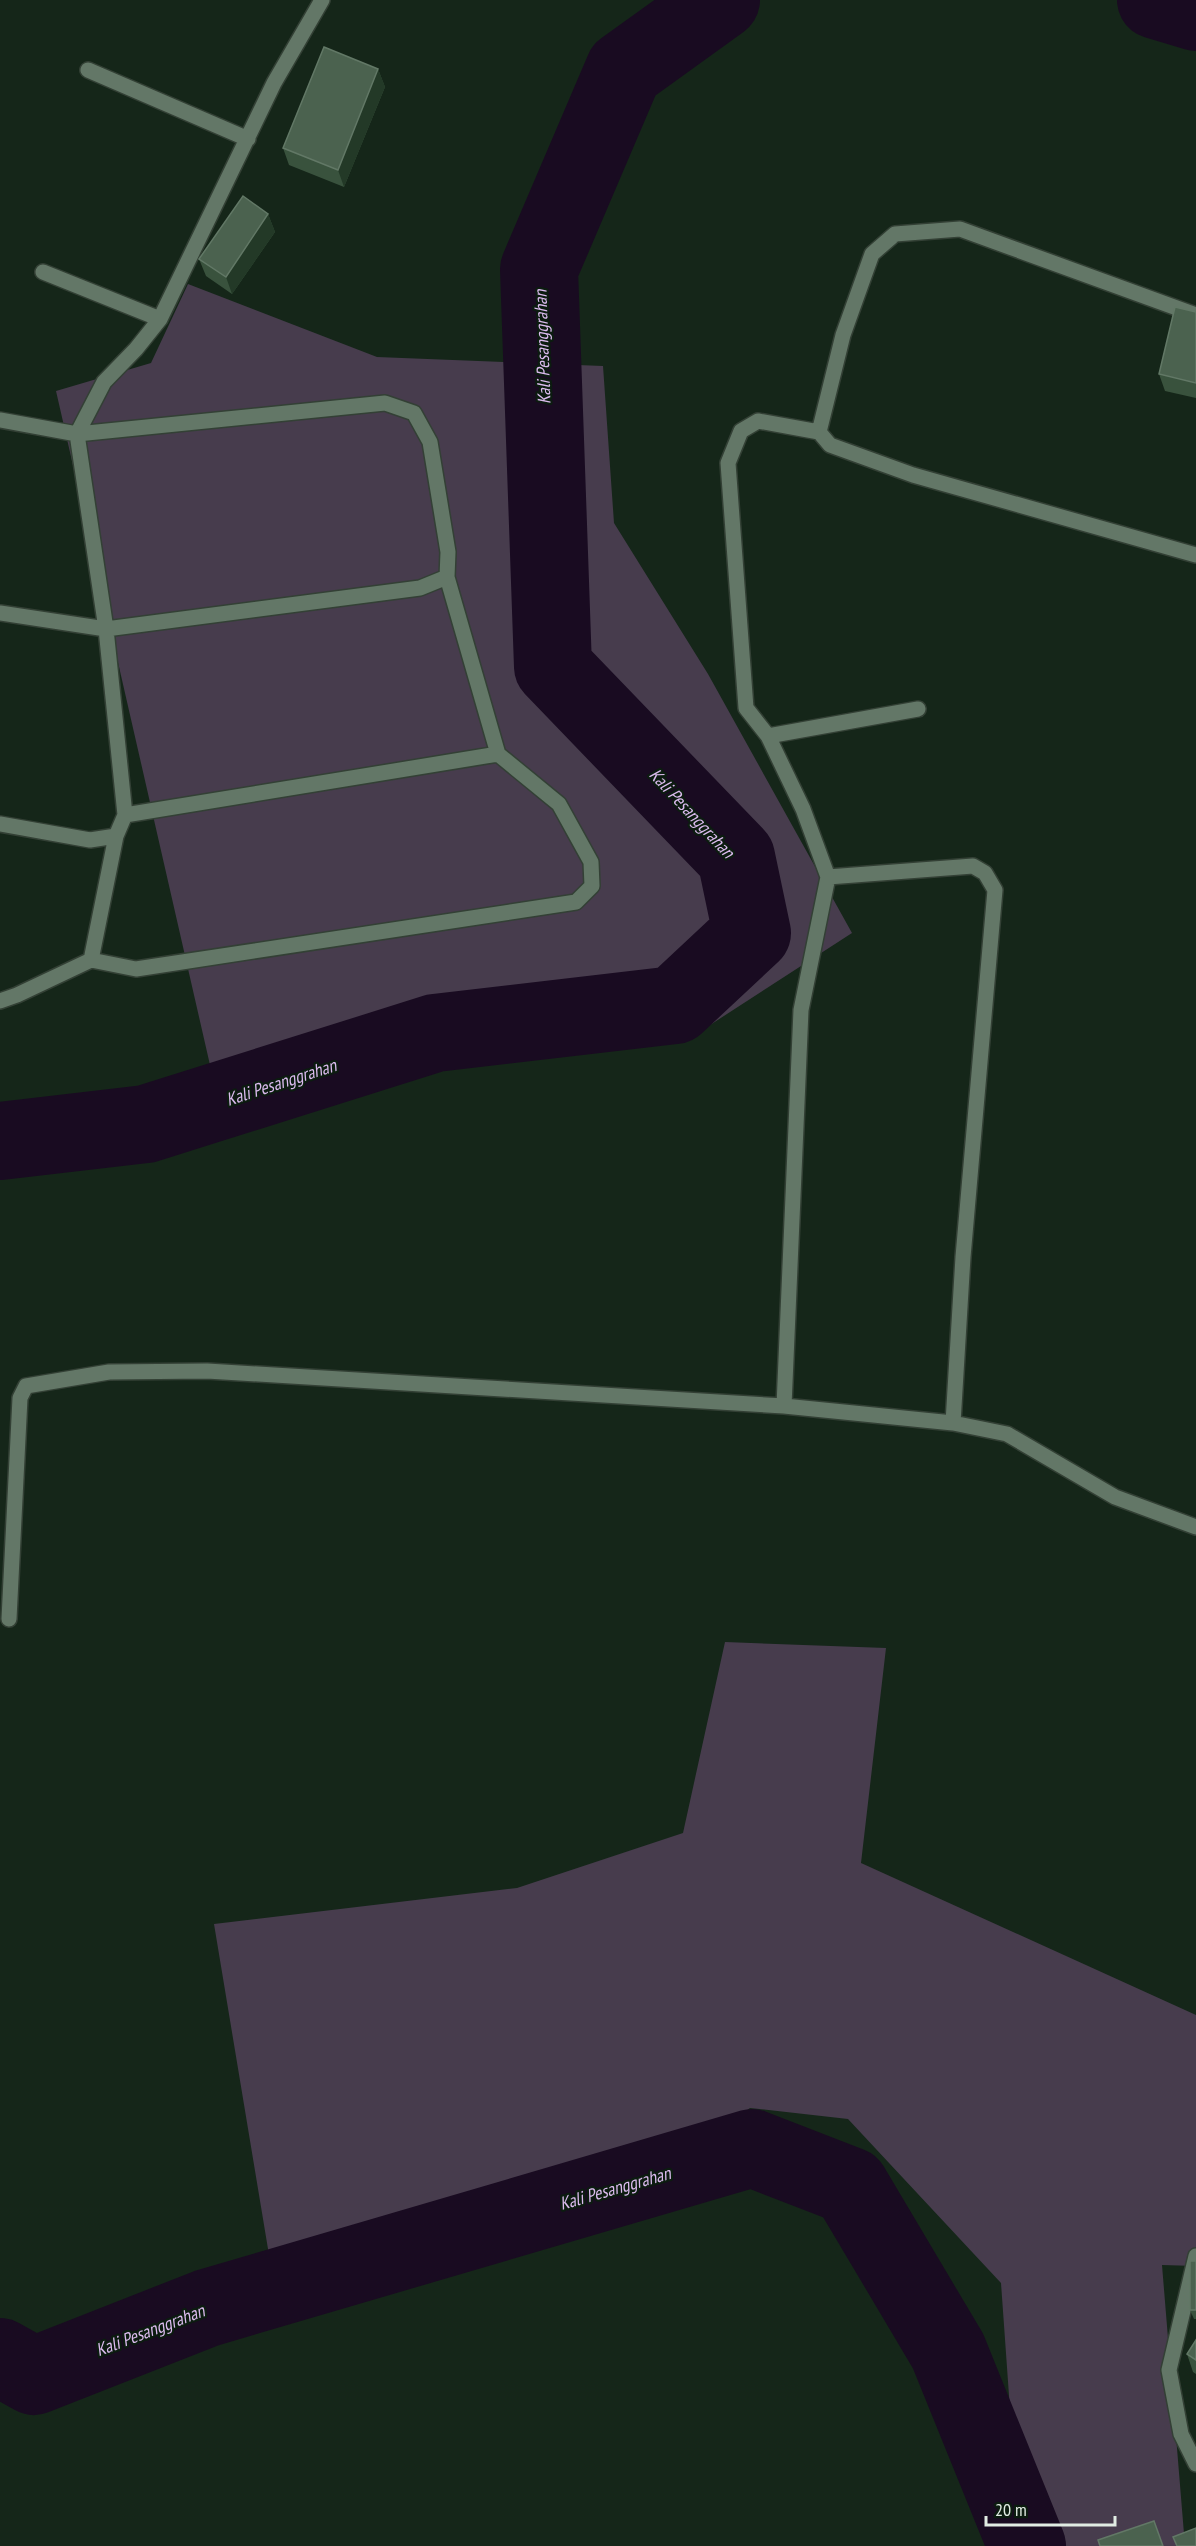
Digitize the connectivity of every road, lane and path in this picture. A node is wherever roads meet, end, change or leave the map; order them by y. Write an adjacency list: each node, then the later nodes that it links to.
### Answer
1 (322, 0): 3 (street)
2 (88, 70): 3 (street)
3 (248, 139): 6 (street)
4 (43, 272): 6 (street)
5 (1196, 315): 8 (street)
6 (160, 319): 9 (street)
7 (0, 420): 9 (street)
8 (819, 432): 10 (street); 15 (street)
9 (77, 434): 11 (street); 13 (street)
10 (1196, 555)
11 (447, 578): 13 (street); 16 (street)
12 (0, 613): 13 (street)
13 (106, 630): 17 (street)
14 (918, 709): 15 (street)
15 (768, 736): 20 (street)
16 (498, 754): 17 (street); 21 (street)
17 (125, 815): 19 (street)
18 (0, 824): 19 (street)
19 (116, 836): 21 (street)
20 (828, 877): 23 (street); 24 (street)
21 (91, 960): 22 (street)
22 (0, 1000)
23 (784, 1406): 24 (street); 26 (street)
24 (952, 1423): 25 (street)
25 (1196, 1527)
26 (9, 1619)
27 (1196, 2256): 28 (street)
28 (1196, 2464)

